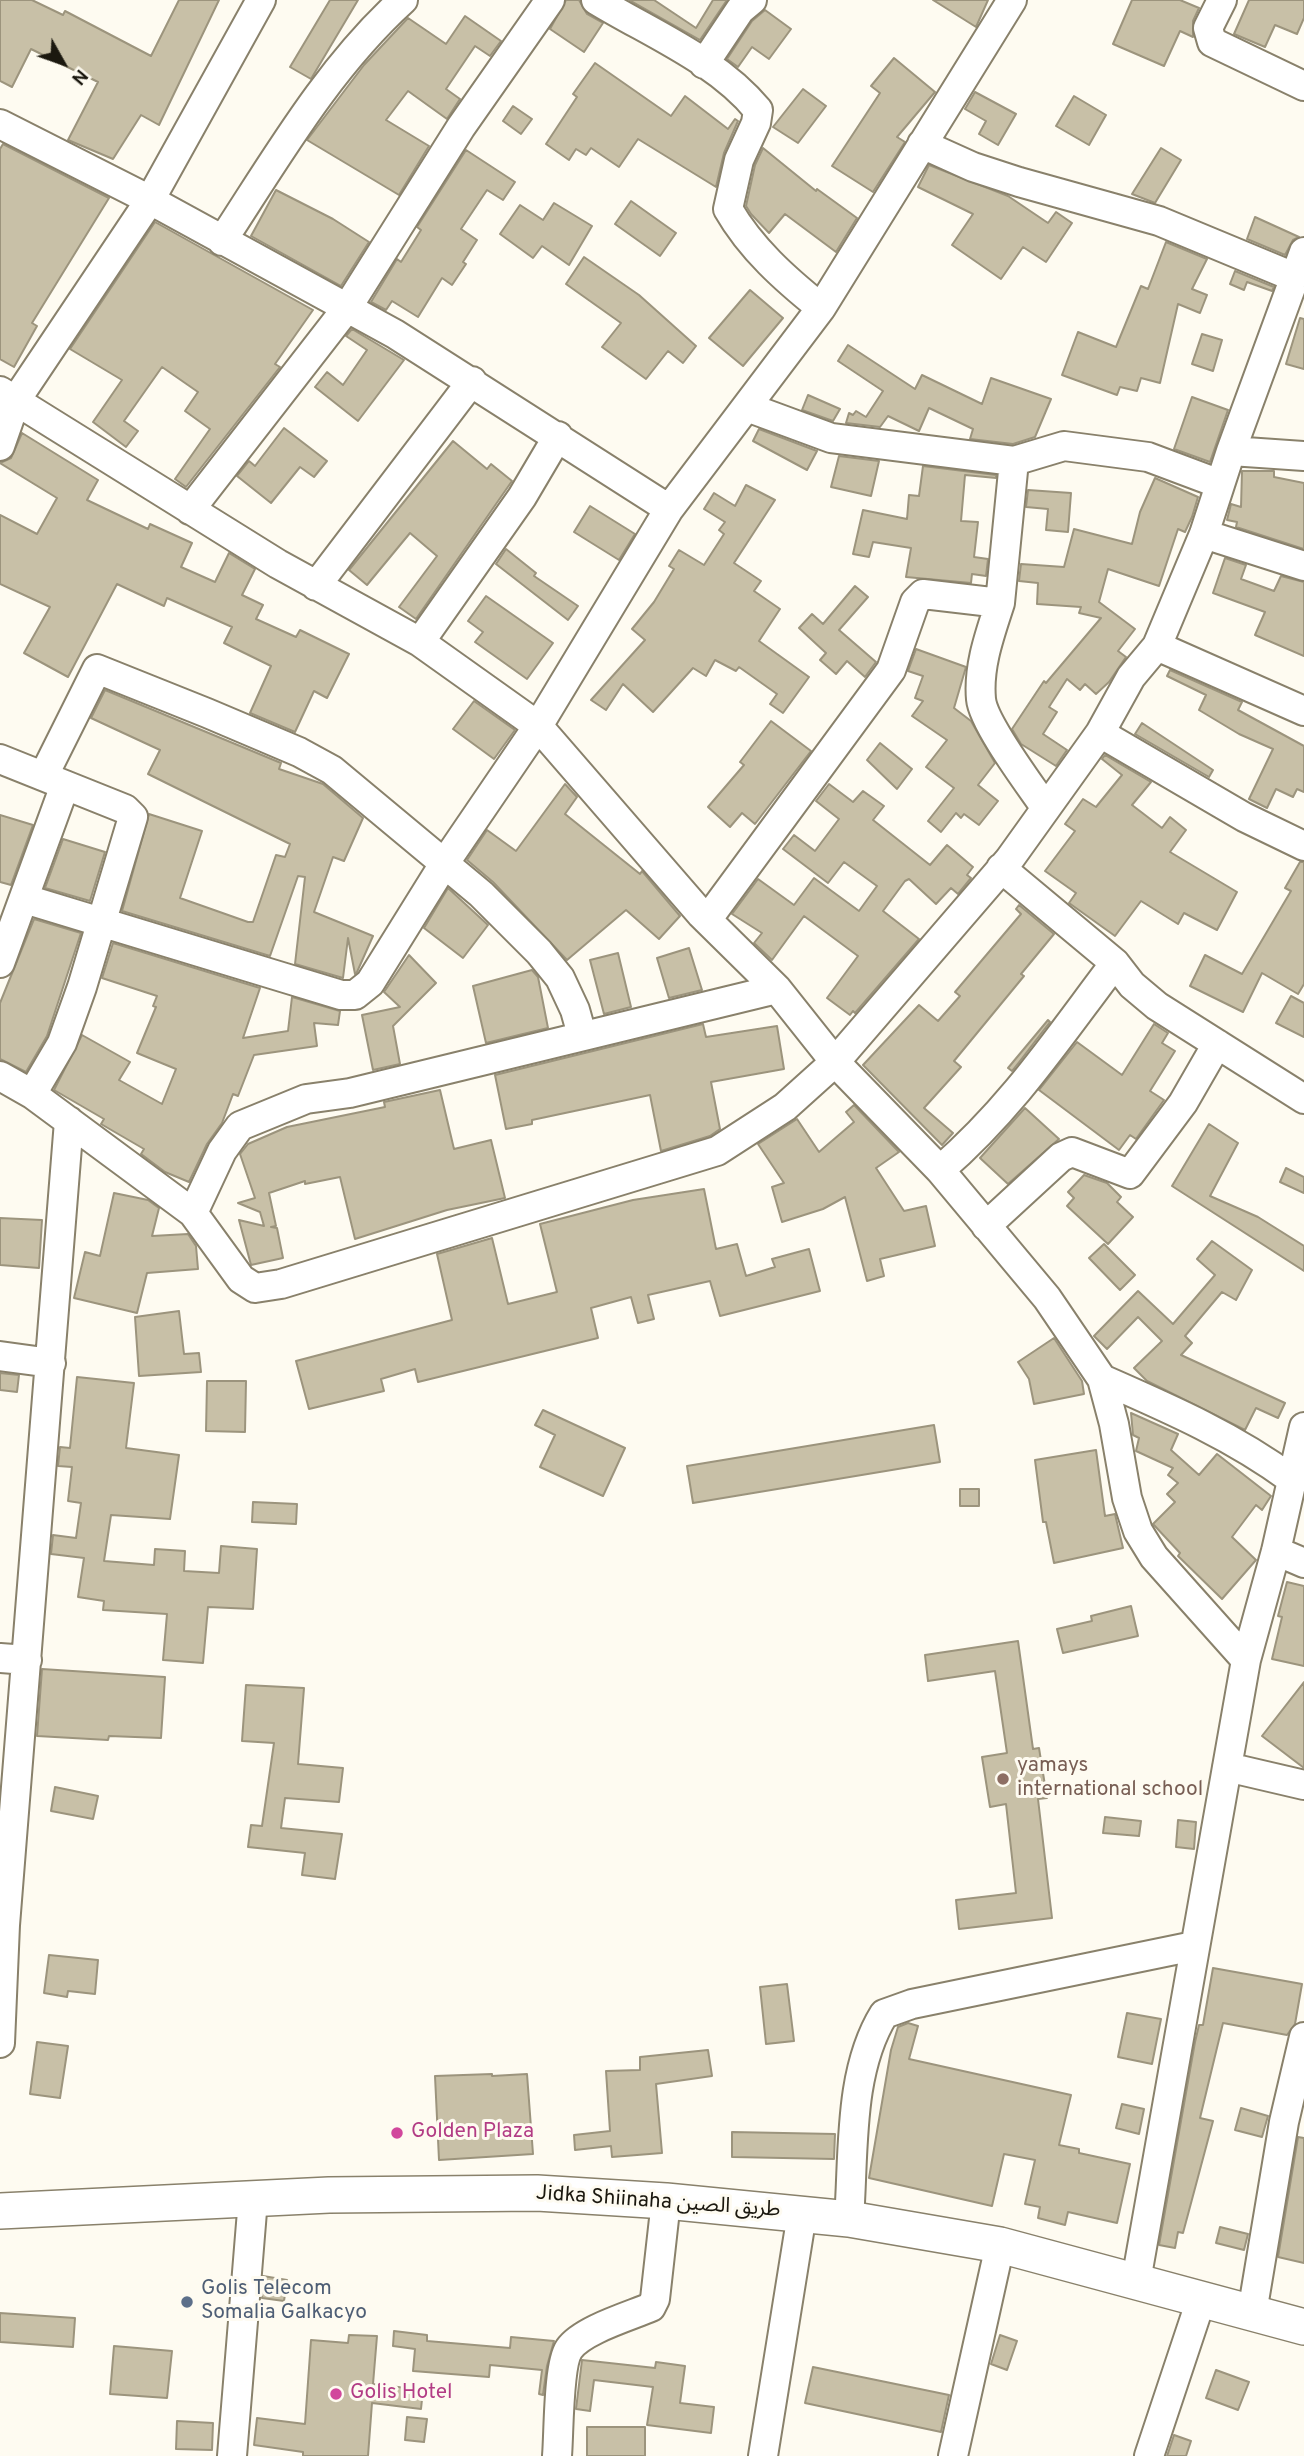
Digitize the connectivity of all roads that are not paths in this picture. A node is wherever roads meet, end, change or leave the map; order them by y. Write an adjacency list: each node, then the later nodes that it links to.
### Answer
1 (261, 0): 12 (street)
2 (403, 0): 13 (street)
3 (550, 0): 15 (street)
4 (596, 0): 8 (street)
5 (752, 0): 8 (street)
6 (1012, 0): 11 (street)
7 (1222, 0): 9 (street)
8 (704, 64): 16 (street)
9 (1304, 86)
10 (0, 124): 12 (street)
11 (922, 144): 14 (street); 16 (street)
12 (150, 200): 13 (street); 18 (street)
13 (222, 241): 15 (street)
14 (1299, 264): 22 (street)
15 (347, 308): 17 (street); 27 (street)
16 (821, 309): 19 (street)
17 (472, 381): 20 (street); 30 (street)
18 (8, 395): 21 (street); 27 (street)
19 (747, 407): 24 (street); 26 (street)
20 (558, 436): 26 (street); 32 (street)
21 (0, 446)
22 (1231, 451): 23 (street); 25 (street)
23 (1304, 456)
24 (1014, 461): 25 (street); 31 (street)
25 (1220, 484): 28 (street)
26 (669, 509): 35 (street)
27 (190, 510): 30 (street)
28 (1204, 534): 29 (street); 33 (street)
29 (1304, 566)
30 (316, 586): 32 (street)
31 (1000, 603): 39 (street); 45 (street)
32 (420, 642): 35 (street)
33 (1157, 646): 34 (street); 36 (street)
34 (1304, 711)
35 (538, 726): 41 (street); 45 (street)
36 (1100, 733): 39 (street); 40 (street)
37 (0, 759): 38 (street)
38 (54, 780): 41 (street); 43 (street); 44 (street)
39 (1045, 807): 42 (street)
40 (1304, 846)
41 (444, 864): 44 (street); 49 (street)
42 (1001, 868): 46 (street); 51 (street)
43 (25, 899): 44 (street); 47 (street)
44 (102, 920): 53 (street)
45 (707, 920): 48 (street)
46 (1115, 962): 50 (street); 56 (street)
47 (0, 963)
48 (777, 989): 49 (street); 51 (street)
49 (582, 1035): 57 (street)
50 (1217, 1044): 54 (street); 58 (street)
51 (835, 1062): 56 (street); 57 (street)
52 (0, 1076): 53 (street)
53 (32, 1094): 55 (street)
54 (1304, 1099)
55 (69, 1121): 57 (street); 60 (street)
56 (940, 1170): 58 (street)
57 (193, 1213)
58 (986, 1226): 61 (street)
59 (0, 1356): 60 (street)
60 (51, 1363): 66 (street)
61 (1102, 1379): 63 (street); 67 (street)
62 (1304, 1427): 63 (street)
63 (1292, 1479): 64 (street)
64 (1276, 1551): 65 (street); 67 (street)
65 (1304, 1563)
66 (14, 1659): 72 (street)
67 (1246, 1660): 68 (street)
68 (1227, 1767): 69 (street); 70 (street)
69 (1304, 1785)
70 (1194, 1946): 77 (street); 79 (street)
71 (1304, 2037): 81 (street)
72 (0, 2043)
73 (253, 2199): 74 (main road, Jidka Shiinaha طريق الصين); 75 (main road, Jidka Shiinaha طريق الصين); 83 (street)
74 (666, 2201): 76 (main road, Jidka Shiinaha طريق الصين); 84 (street)
75 (0, 2211)
76 (802, 2214): 77 (main road, Jidka Shiinaha طريق الصين); 85 (street)
77 (849, 2219): 78 (main road, Jidka Shiinaha طريق الصين)
78 (1000, 2245): 79 (main road, Jidka Shiinaha طريق الصين); 86 (street)
79 (1136, 2281): 80 (main road, Jidka Shiinaha طريق الصين)
80 (1201, 2300): 81 (main road, Jidka Shiinaha طريق الصين); 87 (street)
81 (1252, 2313): 82 (main road, Jidka Shiinaha طريق الصين)
82 (1304, 2327)
83 (232, 2456)
84 (557, 2456)
85 (763, 2456)
86 (953, 2456)
87 (1149, 2456)

